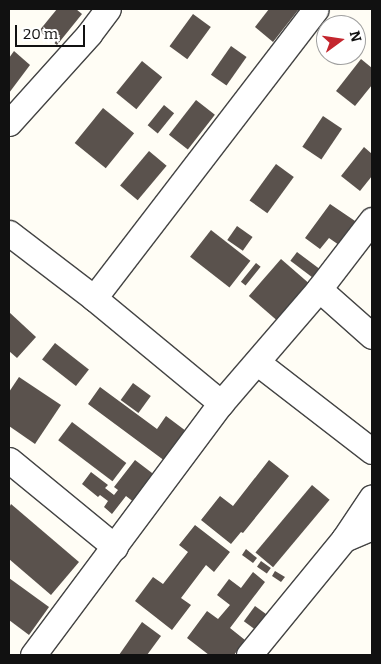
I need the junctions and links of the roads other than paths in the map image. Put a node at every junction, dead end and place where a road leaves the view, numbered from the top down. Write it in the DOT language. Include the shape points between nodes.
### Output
graph roads {
  1 [pos="108,9"];
  2 [pos="316,9"];
  3 [pos="9,122"];
  4 [pos="372,220"];
  5 [pos="9,233"];
  6 [pos="319,289"];
  7 [pos="94,298"];
  8 [pos="372,336"];
  9 [pos="258,363"];
  10 [pos="221,403"];
  11 [pos="372,451"];
  12 [pos="9,460"];
  13 [pos="372,497"];
  14 [pos="372,527"];
  15 [pos="344,539"];
  16 [pos="114,547"];
  17 [pos="33,655"];
  18 [pos="249,655"];
  1 -- 3 [label="street" via="90,34"];
  2 -- 7 [label="street"];
  4 -- 6 [label="street"];
  5 -- 7 [label="street"];
  6 -- 8 [label="street"];
  6 -- 9 [label="street"];
  7 -- 10 [label="street"];
  9 -- 10 [label="street"];
  9 -- 11 [label="street"];
  10 -- 16 [label="street"];
  12 -- 16 [label="street"];
  13 -- 15 [label="street"];
  14 -- 15 [label="street"];
  15 -- 18 [label="street"];
  16 -- 17 [label="street"];
}
